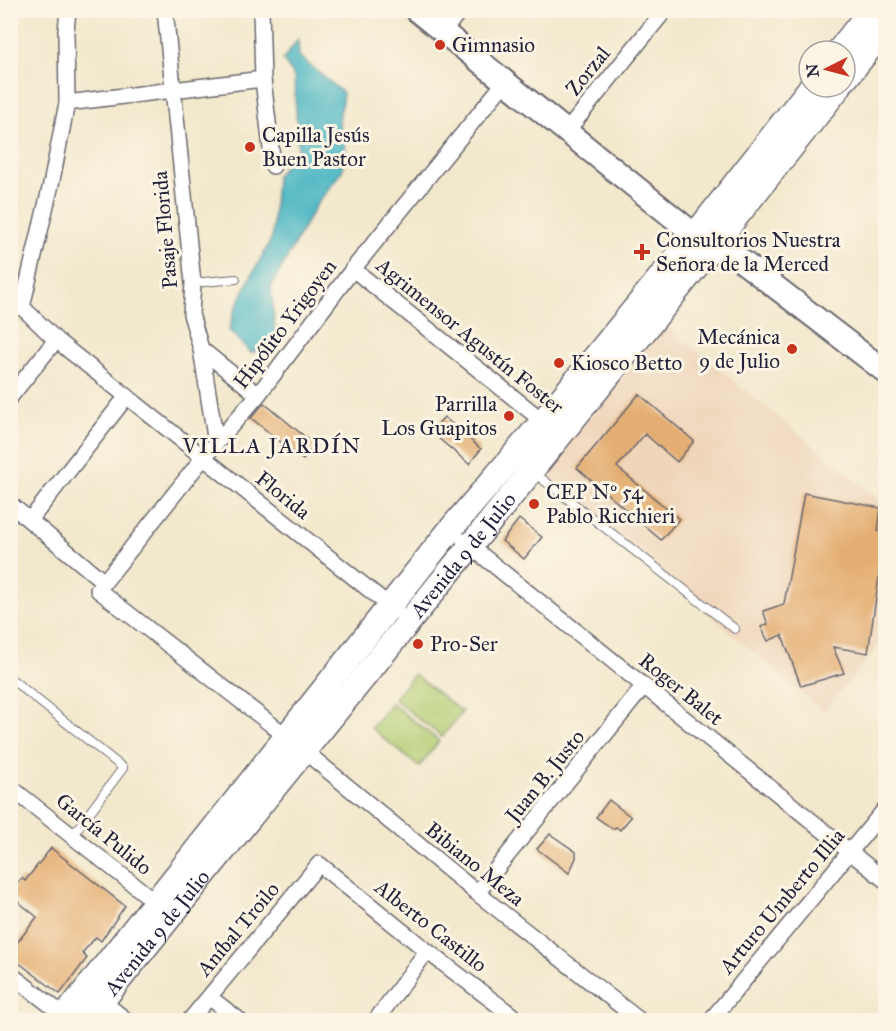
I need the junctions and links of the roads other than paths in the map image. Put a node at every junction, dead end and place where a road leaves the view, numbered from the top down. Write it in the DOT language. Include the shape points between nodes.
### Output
graph roads {
  1 [pos="69,10"];
  2 [pos="165,10"];
  3 [pos="261,10"];
  4 [pos="416,10"];
  5 [pos="460,10"];
  6 [pos="665,10"];
  7 [pos="870,21"];
  8 [pos="443,32"];
  9 [pos="852,39"];
  10 [pos="857,52"];
  11 [pos="263,79"];
  12 [pos="505,82"];
  13 [pos="172,90"];
  14 [pos="803,99"];
  15 [pos="828,99"];
  16 [pos="67,103"];
  17 [pos="567,131"];
  18 [pos="273,166"];
  19 [pos="706,238"];
  20 [pos="353,269"];
  21 [pos="236,279"];
  22 [pos="194,283"];
  23 [pos="56,340"];
  24 [pos="201,350"];
  25 [pos="885,372"];
  26 [pos="258,395"];
  27 [pos="127,396"];
  28 [pos="10,397"];
  29 [pos="552,428"];
  30 [pos="216,443"];
  31 [pos="203,458"];
  32 [pos="532,471"];
  33 [pos="10,504"];
  34 [pos="30,520"];
  35 [pos="450,530"];
  36 [pos="472,546"];
  37 [pos="101,586"];
  38 [pos="389,606"];
  39 [pos="410,622"];
  40 [pos="735,629"];
  41 [pos="10,678"];
  42 [pos="644,686"];
  43 [pos="294,744"];
  44 [pos="10,787"];
  45 [pos="885,808"];
  46 [pos="72,836"];
  47 [pos="850,853"];
  48 [pos="319,864"];
  49 [pos="885,881"];
  50 [pos="477,893"];
  51 [pos="163,908"];
  52 [pos="427,951"];
  53 [pos="10,974"];
  54 [pos="95,995"];
  55 [pos="209,997"];
  56 [pos="71,1019"];
  57 [pos="126,1020"];
  58 [pos="190,1020"];
  59 [pos="239,1020"];
  60 [pos="376,1020"];
  61 [pos="518,1020"];
  62 [pos="639,1020"];
  63 [pos="711,1020"];
  1 -- 16 [label="street"];
  2 -- 13 [label="street, Pasaje Florida"];
  3 -- 11 [label="street"];
  4 -- 8 [label="street"];
  5 -- 8 [label="street"];
  6 -- 17 [label="street, Zorzal"];
  7 -- 9 [label="main road"];
  7 -- 10 [label="main road"];
  8 -- 12 [label="street"];
  11 -- 13 [label="street"];
  11 -- 18 [label="street"];
  12 -- 17 [label="street"];
  12 -- 20 [label="street, Hipólito Yrigoyen"];
  13 -- 16 [label="street"];
  13 -- 22 [label="street, Pasaje Florida"];
  14 -- 19 [label="main road, Avenida 9 de Julio"];
  15 -- 19 [label="main road, Avenida 9 de Julio"];
  16 -- 23 [label="street, Florida" via="22,307"];
  17 -- 19 [label="street"];
  19 -- 25 [label="street"];
  19 -- 29 [label="main road, Avenida 9 de Julio"];
  20 -- 26 [label="street, Hipólito Yrigoyen"];
  20 -- 29 [label="street, Agrimensor Agustín Foster"];
  21 -- 22 [label="lane"];
  22 -- 24 [label="street, Pasaje Florida" via="191,314"];
  23 -- 27 [label="street, Florida"];
  23 -- 28 [label="street"];
  24 -- 26 [label="street"];
  24 -- 30 [label="street, Pasaje Florida"];
  26 -- 30 [label="street, Hipólito Yrigoyen"];
  27 -- 31 [label="street, Florida"];
  27 -- 34 [label="street"];
  29 -- 32 [label="main road, Avenida 9 de Julio"];
  29 -- 35 [label="main road, Avenida 9 de Julio"];
  30 -- 31 [label="street, Hipólito Yrigoyen"];
  31 -- 37 [label="street, Hipólito Yrigoyen"];
  31 -- 38 [label="street, Florida"];
  32 -- 36 [label="main road, Avenida 9 de Julio"];
  32 -- 40 [label="lane"];
  33 -- 34 [label="street, Bibiano Meza"];
  34 -- 37 [label="street, Bibiano Meza"];
  35 -- 36 [label="street, Roger Balet"];
  35 -- 38 [label="main road, Avenida 9 de Julio"];
  36 -- 39 [label="main road, Avenida 9 de Julio"];
  36 -- 42 [label="street, Roger Balet"];
  37 -- 43 [label="street, Bibiano Meza"];
  38 -- 39 [label="street, Florida"];
  38 -- 43 [label="main road, Avenida 9 de Julio"];
  39 -- 43 [label="main road, Avenida 9 de Julio"];
  41 -- 46 [label="lane" via="123,768"];
  42 -- 47 [label="street, Roger Balet"];
  42 -- 50 [label="street, Juan B. Justo"];
  43 -- 50 [label="street, Bibiano Meza"];
  43 -- 51 [label="main road, Avenida 9 de Julio"];
  44 -- 46 [label="street, García Pulido"];
  45 -- 47 [label="street, Arturo Umberto Illia"];
  46 -- 51 [label="street, García Pulido"];
  47 -- 49 [label="street, Roger Balet"];
  47 -- 63 [label="street, Arturo Umberto Illia"];
  48 -- 52 [label="street, Alberto Castillo"];
  48 -- 55 [label="street, Aníbal Troilo"];
  50 -- 62 [label="street, Bibiano Meza"];
  51 -- 54 [label="main road, Avenida 9 de Julio"];
  52 -- 60 [label="street"];
  52 -- 61 [label="street, Alberto Castillo"];
  53 -- 56 [label="street"];
  54 -- 56 [label="main road, Avenida 9 de Julio"];
  54 -- 57 [label="street"];
  55 -- 58 [label="street, Aníbal Troilo"];
  55 -- 59 [label="street"];
}
